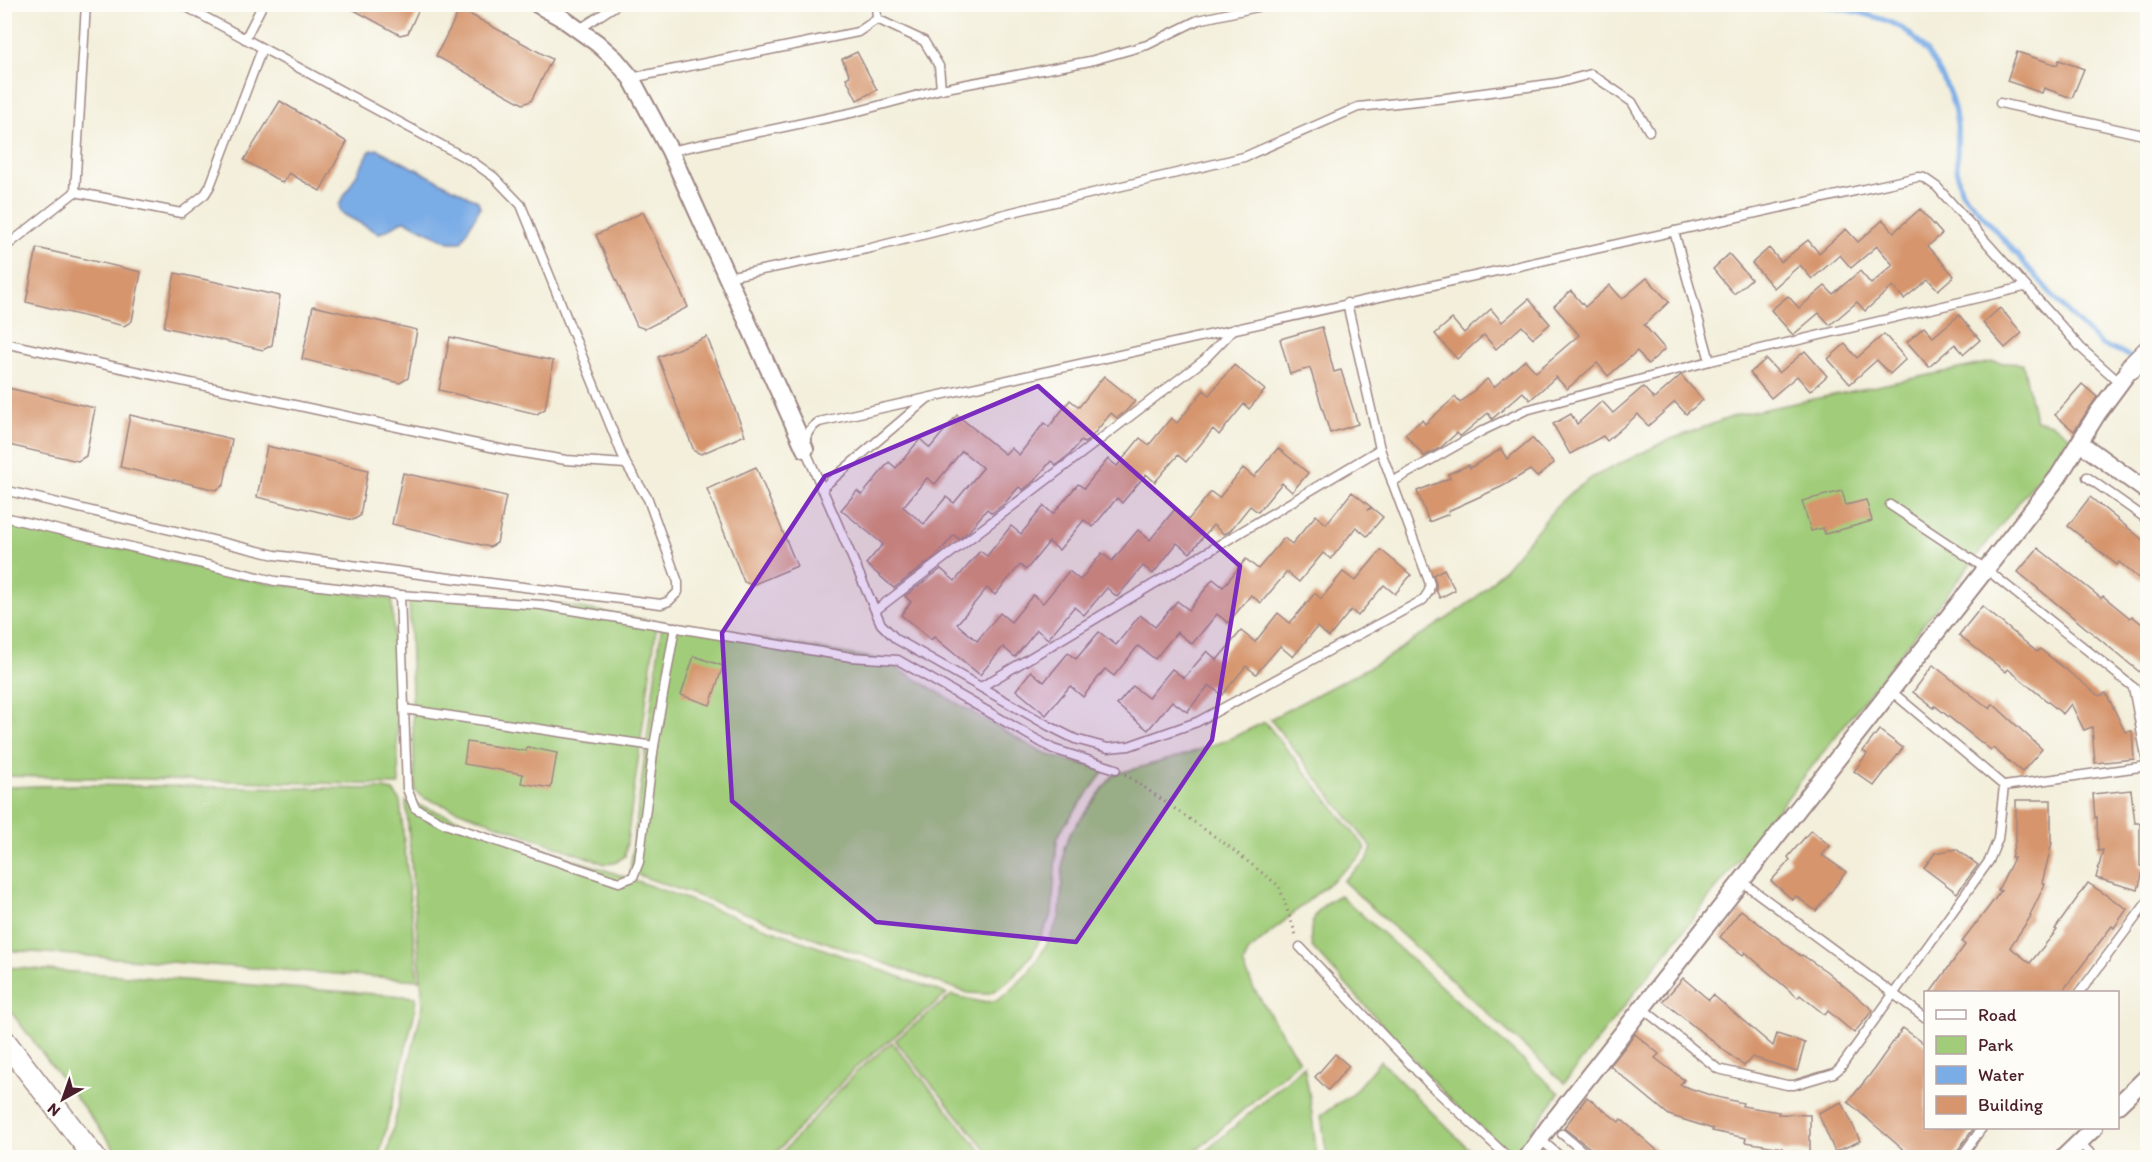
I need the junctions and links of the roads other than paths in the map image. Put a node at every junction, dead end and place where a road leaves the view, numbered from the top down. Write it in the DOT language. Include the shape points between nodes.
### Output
graph roads {
  1 [pos="86,4"];
  2 [pos="181,4"];
  3 [pos="263,4"];
  4 [pos="537,4"];
  5 [pos="618,4"];
  6 [pos="876,4"];
  7 [pos="1271,4"];
  8 [pos="607,8"];
  9 [pos="877,19"];
  10 [pos="578,30"];
  11 [pos="245,39"];
  12 [pos="262,49"];
  13 [pos="631,78"];
  14 [pos="941,89"];
  15 [pos="2000,103"];
  16 [pos="1649,131"];
  17 [pos="2148,136"];
  18 [pos="670,151"];
  19 [pos="75,192"];
  20 [pos="1674,231"];
  21 [pos="4,248"];
  22 [pos="727,277"];
  23 [pos="2024,287"];
  24 [pos="1347,303"];
  25 [pos="1234,329"];
  26 [pos="4,344"];
  27 [pos="2148,351"];
  28 [pos="1710,361"];
  29 [pos="2125,375"];
  30 [pos="929,397"];
  31 [pos="2080,443"];
  32 [pos="805,449"];
  33 [pos="1380,450"];
  34 [pos="626,464"];
  35 [pos="2087,477"];
  36 [pos="1392,482"];
  37 [pos="821,489"];
  38 [pos="4,490"];
  39 [pos="2148,492"];
  40 [pos="1890,505"];
  41 [pos="4,517"];
  42 [pos="2148,520"];
  43 [pos="1986,569"];
  44 [pos="400,596"];
  45 [pos="876,610"];
  46 [pos="675,627"];
  47 [pos="981,687"];
  48 [pos="2133,687"];
  49 [pos="1891,692"];
  50 [pos="2148,699"];
  51 [pos="404,709"];
  52 [pos="2145,740"];
  53 [pos="654,746"];
  54 [pos="2147,766"];
  55 [pos="1116,769"];
  56 [pos="2004,786"];
  57 [pos="1741,881"];
  58 [pos="2148,901"];
  59 [pos="1300,946"];
  60 [pos="2081,991"];
  61 [pos="1894,995"];
  62 [pos="1642,1008"];
  63 [pos="1924,1017"];
  64 [pos="4,1040"];
  65 [pos="2148,1076"];
  66 [pos="2119,1104"];
  67 [pos="1981,1129"];
  68 [pos="2093,1129"];
  69 [pos="1562,1134"];
  70 [pos="1540,1139"];
  71 [pos="2079,1142"];
  72 [pos="95,1158"];
  73 [pos="1509,1158"];
  74 [pos="1527,1158"];
  75 [pos="1562,1158"];
  76 [pos="1591,1158"];
  77 [pos="1960,1158"];
  78 [pos="2063,1158"];
  79 [pos="2095,1158"];
  1 -- 19 [label="lane"];
  2 -- 11 [label="lane"];
  3 -- 11 [label="lane"];
  4 -- 10 [label="street"];
  5 -- 8 [label="lane"];
  6 -- 9 [label="lane"];
  7 -- 14 [label="lane" via="1198,20 1147,45 1090,61"];
  8 -- 10 [label="lane"];
  9 -- 13 [label="lane" via="858,32"];
  9 -- 14 [label="lane" via="924,41 939,66"];
  10 -- 13 [label="street" via="615,58"];
  11 -- 12 [label="lane"];
  12 -- 19 [label="lane" via="210,186 181,213"];
  12 -- 34 [label="lane" via="464,156 507,189 521,206"];
  13 -- 18 [label="street"];
  14 -- 18 [label="lane" via="855,112"];
  15 -- 17 [label="lane"];
  16 -- 22 [label="lane" via="1632,102 1591,74 1557,83 1358,107 1244,157 871,248"];
  18 -- 22 [label="street"];
  19 -- 21 [label="lane"];
  20 -- 23 [label="lane" via="1924,178 1945,195"];
  20 -- 24 [label="lane"];
  20 -- 28 [label="lane"];
  22 -- 32 [label="street"];
  23 -- 28 [label="lane"];
  23 -- 29 [label="lane" via="2090,358"];
  24 -- 25 [label="lane"];
  24 -- 33 [label="lane"];
  25 -- 30 [label="lane"];
  25 -- 45 [label="lane" via="1204,360"];
  26 -- 34 [label="lane" via="505,450"];
  27 -- 29 [label="street"];
  28 -- 36 [label="lane" via="1526,410"];
  29 -- 31 [label="street"];
  30 -- 32 [label="lane" via="819,422 807,433"];
  30 -- 37 [label="lane"];
  31 -- 39 [label="street"];
  31 -- 43 [label="street"];
  32 -- 37 [label="lane"];
  33 -- 36 [label="lane"];
  33 -- 47 [label="lane"];
  34 -- 38 [label="lane" via="648,499 678,582 678,592 661,604 275,555"];
  35 -- 42 [label="lane"];
  36 -- 47 [label="lane" via="1430,584 1423,600 1221,711 1129,746 1108,748 1075,739"];
  37 -- 45 [label="lane"];
  40 -- 43 [label="lane"];
  41 -- 44 [label="lane" via="275,581"];
  43 -- 48 [label="lane"];
  43 -- 49 [label="street"];
  44 -- 46 [label="lane" via="541,605"];
  44 -- 51 [label="lane"];
  45 -- 47 [label="lane" via="881,624 896,639"];
  46 -- 53 [label="lane"];
  46 -- 55 [label="lane" via="851,657 898,660 1053,749"];
  48 -- 50 [label="lane"];
  48 -- 52 [label="lane"];
  49 -- 56 [label="lane"];
  49 -- 57 [label="street"];
  51 -- 53 [label="lane"];
  51 -- 53 [label="lane" via="407,789 415,808 445,824 619,882 633,877 639,862"];
  52 -- 54 [label="lane"];
  54 -- 56 [label="lane"];
  56 -- 61 [label="lane" via="1998,839 1989,861"];
  57 -- 61 [label="lane"];
  57 -- 62 [label="street"];
  58 -- 60 [label="lane"];
  59 -- 73 [label="lane" via="1428,1083"];
  61 -- 62 [label="lane" via="1840,1068 1794,1085 1718,1069"];
  61 -- 63 [label="lane"];
  62 -- 70 [label="street"];
  64 -- 72 [label="street"];
  65 -- 66 [label="street"];
  67 -- 77 [label="lane"];
  68 -- 71 [label="street"];
  69 -- 76 [label="lane"];
  70 -- 74 [label="street"];
  70 -- 75 [label="lane"];
  71 -- 78 [label="street"];
  71 -- 79 [label="lane"];
}
